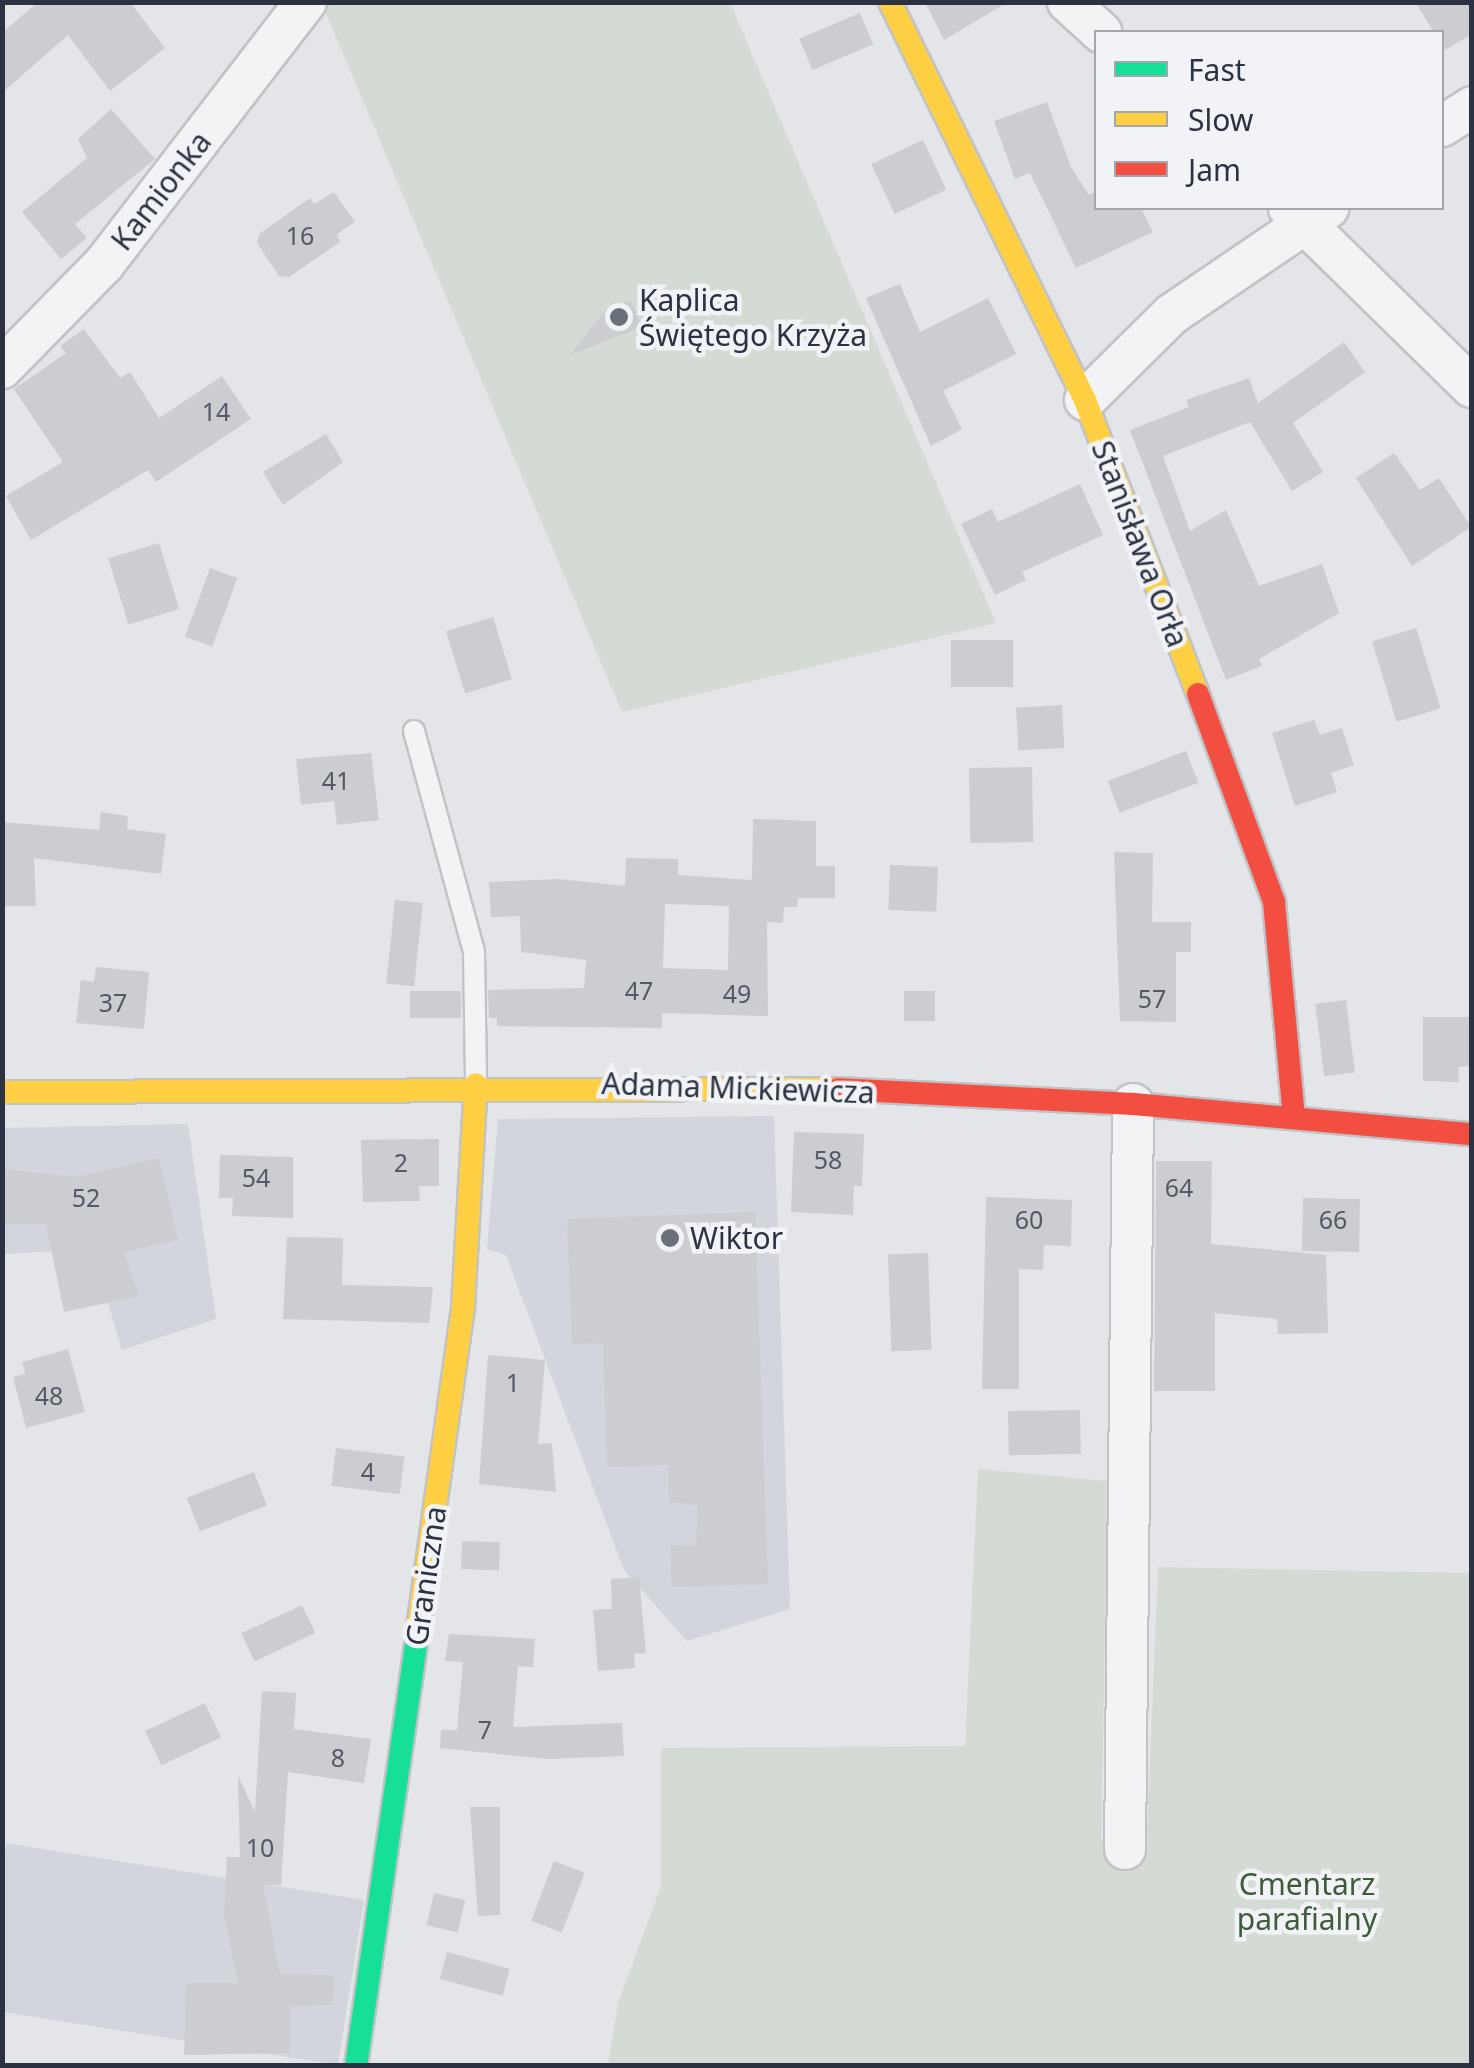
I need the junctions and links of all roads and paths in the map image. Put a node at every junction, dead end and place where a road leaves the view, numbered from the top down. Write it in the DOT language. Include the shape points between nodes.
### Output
graph roads {
  1 [pos="306,2"];
  2 [pos="890,2"];
  3 [pos="1068,2"];
  4 [pos="1099,30"];
  5 [pos="1472,106"];
  6 [pos="1444,125"];
  7 [pos="1307,213"];
  8 [pos="2,368"];
  9 [pos="1472,387"];
  10 [pos="1084,400"];
  11 [pos="414,732"];
  12 [pos="476,1084"];
  13 [pos="2,1092"];
  14 [pos="1133,1104"];
  15 [pos="1294,1116"];
  16 [pos="1472,1134"];
  17 [pos="1126,1849"];
  18 [pos="356,2066"];
  1 -- 8 [label="street, Kamionka" via="104,264"];
  2 -- 10 [label="street, Stanisława Orła"];
  3 -- 4 [label="street"];
  5 -- 6 [label="street"];
  7 -- 9 [label="street"];
  7 -- 10 [label="street" via="1172,314"];
  10 -- 15 [label="street, Stanisława Orła" via="1274,902"];
  11 -- 12 [label="lane" via="474,952"];
  12 -- 13 [label="street, Adama Mickiewicza"];
  12 -- 14 [label="street, Adama Mickiewicza" via="781,1086"];
  12 -- 18 [label="street, Graniczna" via="463,1307"];
  14 -- 15 [label="street, Adama Mickiewicza"];
  14 -- 17 [label="street"];
  15 -- 16 [label="street, Adama Mickiewicza"];
}
